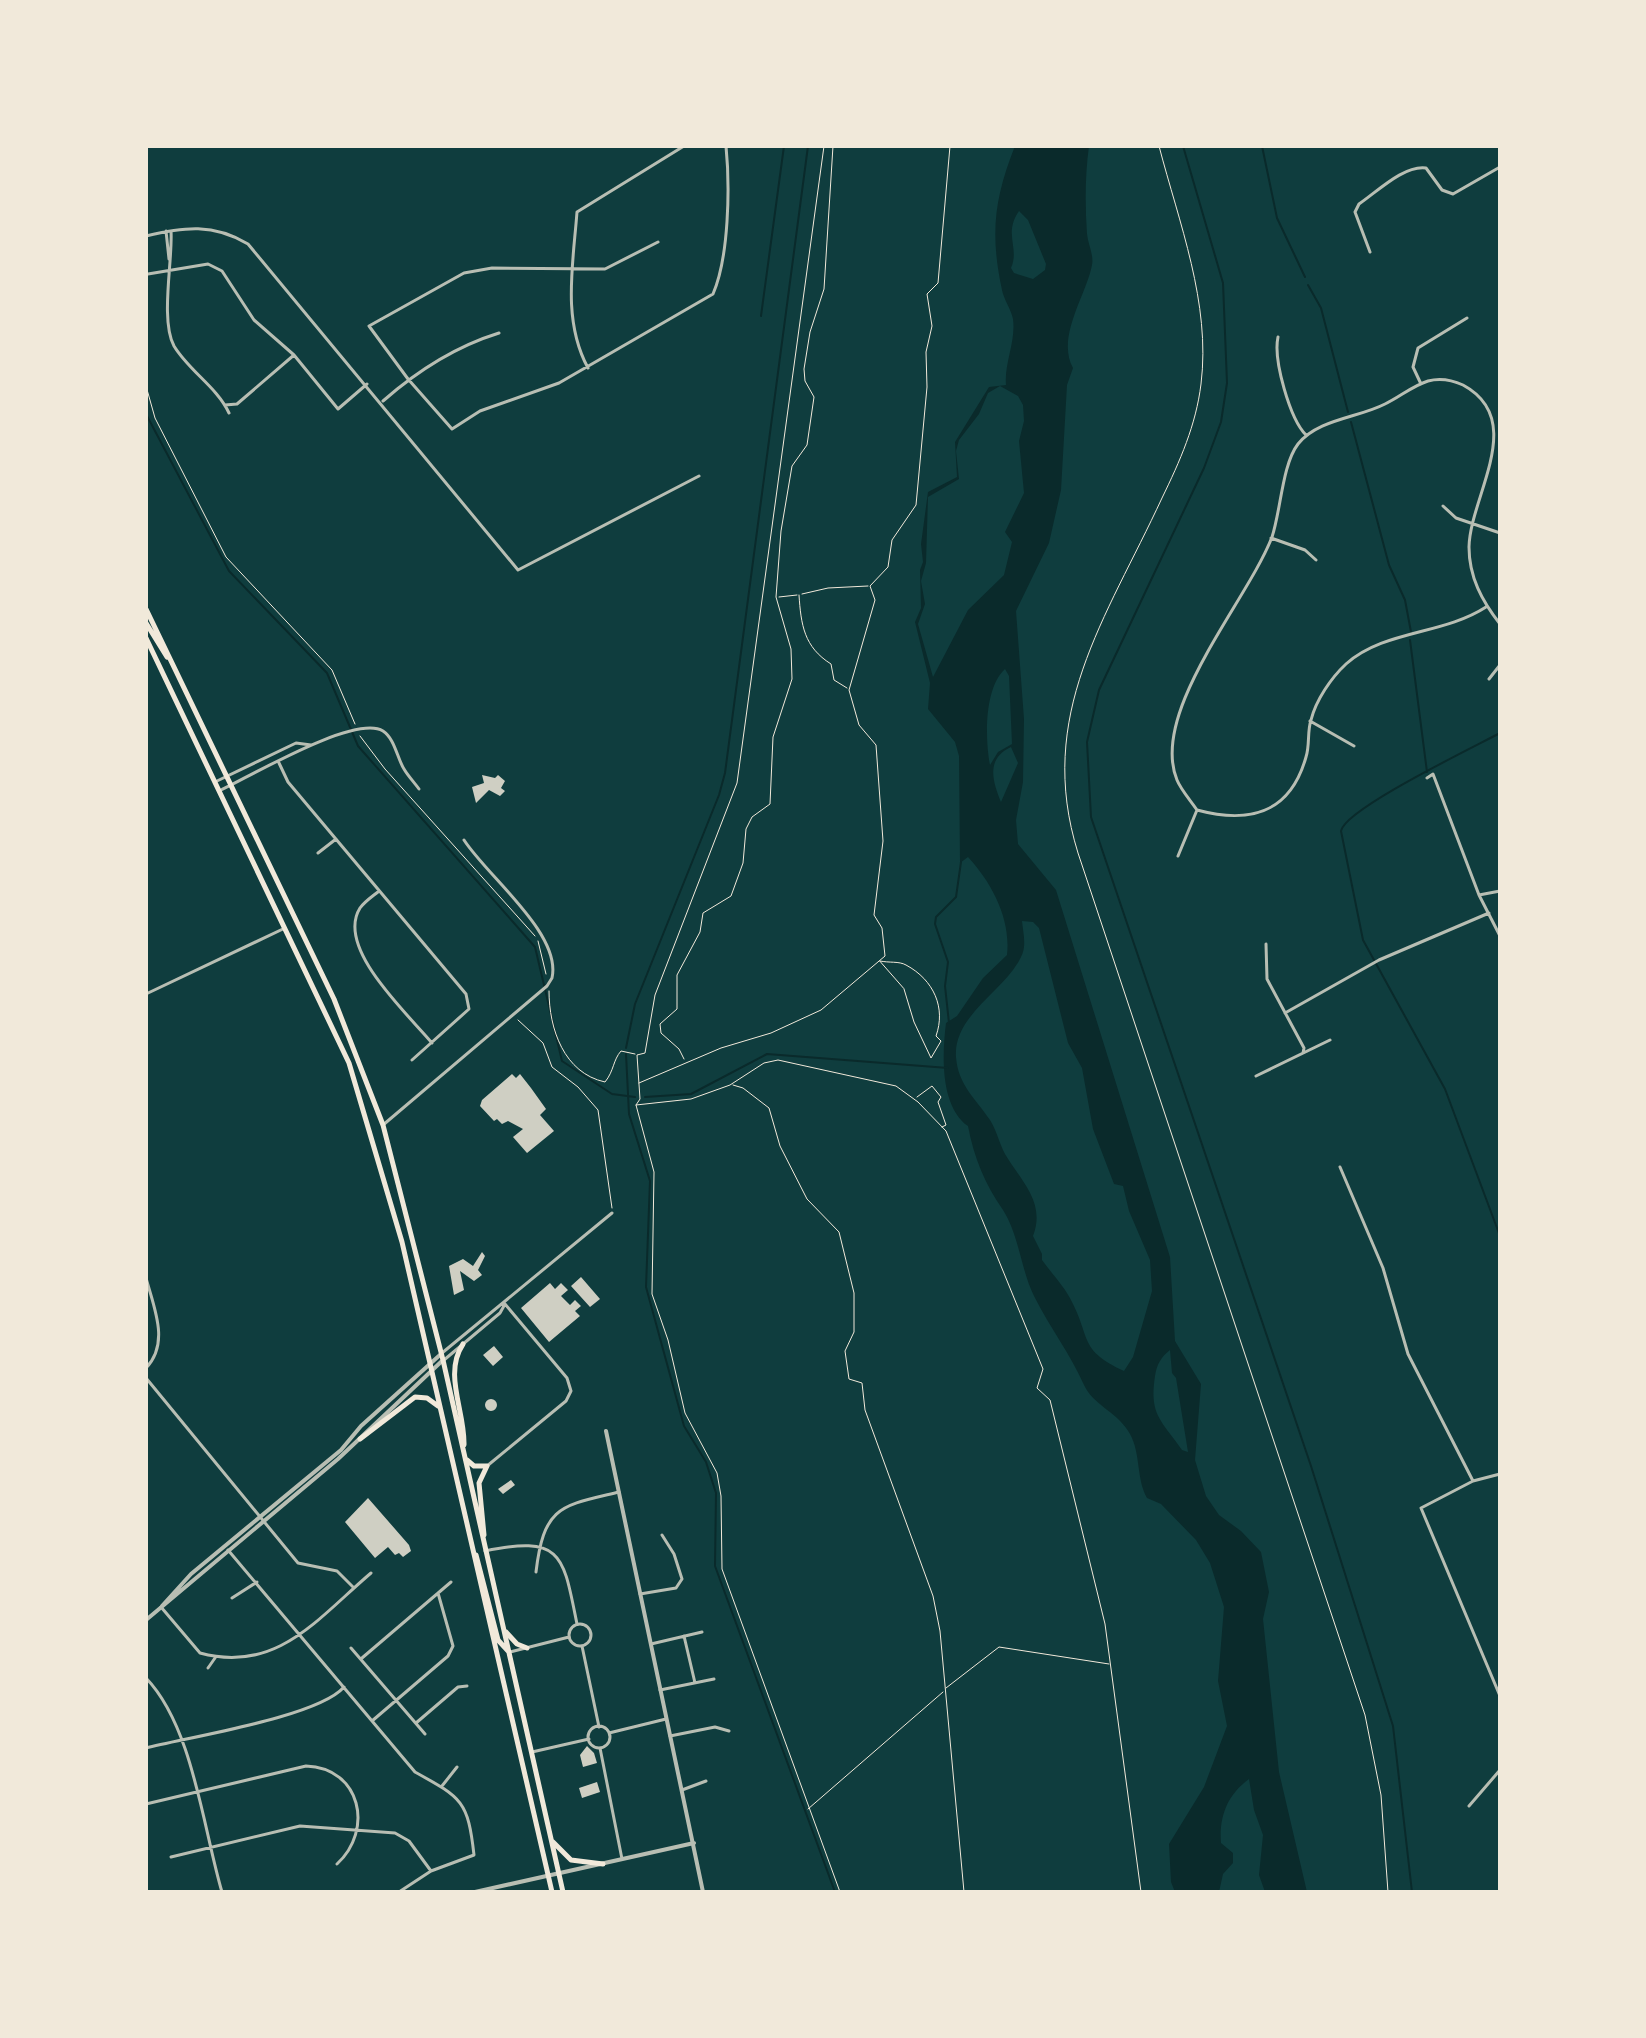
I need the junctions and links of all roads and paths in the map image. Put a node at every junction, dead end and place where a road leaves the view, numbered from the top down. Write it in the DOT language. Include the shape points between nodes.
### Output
graph roads {
  1 [pos="684,146"];
  2 [pos="726,146"];
  3 [pos="824,146"];
  4 [pos="833,146"];
  5 [pos="950,146"];
  6 [pos="1159,146"];
  7 [pos="1500,167"];
  8 [pos="168,231"];
  9 [pos="146,236"];
  10 [pos="658,242"];
  11 [pos="1370,252"];
  12 [pos="573,267"];
  13 [pos="167,270"];
  14 [pos="148,274"];
  15 [pos="1467,318"];
  16 [pos="499,333"];
  17 [pos="1278,337"];
  18 [pos="294,355"];
  19 [pos="588,368"];
  20 [pos="408,379"];
  21 [pos="367,384"];
  22 [pos="1421,384"];
  23 [pos="146,386"];
  24 [pos="382,402"];
  25 [pos="225,405"];
  26 [pos="229,413"];
  27 [pos="1306,435"];
  28 [pos="699,476"];
  29 [pos="1443,506"];
  30 [pos="1472,525"];
  31 [pos="1500,533"];
  32 [pos="1271,538"];
  33 [pos="1316,560"];
  34 [pos="870,586"];
  35 [pos="799,595"];
  36 [pos="776,597"];
  37 [pos="1487,606"];
  38 [pos="146,609"];
  39 [pos="146,623"];
  40 [pos="1500,624"];
  41 [pos="146,638"];
  42 [pos="171,661"];
  43 [pos="1500,665"];
  44 [pos="1489,679"];
  45 [pos="849,690"];
  46 [pos="1310,721"];
  47 [pos="311,745"];
  48 [pos="1354,746"];
  49 [pos="279,763"];
  50 [pos="227,776"];
  51 [pos="1427,778"];
  52 [pos="217,781"];
  53 [pos="231,786"];
  54 [pos="419,789"];
  55 [pos="221,790"];
  56 [pos="1197,810"];
  57 [pos="336,839"];
  58 [pos="464,840"];
  59 [pos="318,853"];
  60 [pos="1178,856"];
  61 [pos="379,891"];
  62 [pos="1500,891"];
  63 [pos="1479,895"];
  64 [pos="1489,913"];
  65 [pos="285,928"];
  66 [pos="1500,936"];
  67 [pos="1266,944"];
  68 [pos="880,961"];
  69 [pos="548,985"];
  70 [pos="146,994"];
  71 [pos="1285,1013"];
  72 [pos="512,1016"];
  73 [pos="1330,1040"];
  74 [pos="433,1044"];
  75 [pos="1303,1053"];
  76 [pos="637,1055"];
  77 [pos="412,1060"];
  78 [pos="684,1062"];
  79 [pos="1256,1076"];
  80 [pos="639,1083"];
  81 [pos="730,1085"];
  82 [pos="915,1099"];
  83 [pos="636,1105"];
  84 [pos="383,1125"];
  85 [pos="942,1127"];
  86 [pos="1340,1167"];
  87 [pos="612,1213"];
  88 [pos="146,1278"];
  89 [pos="505,1304"];
  90 [pos="463,1344"];
  91 [pos="442,1357"];
  92 [pos="146,1368"];
  93 [pos="429,1368"];
  94 [pos="146,1378"];
  95 [pos="438,1406"];
  96 [pos="606,1431"];
  97 [pos="360,1439"];
  98 [pos="464,1455"];
  99 [pos="487,1466"];
  100 [pos="1500,1474"];
  101 [pos="1473,1481"];
  102 [pos="619,1492"];
  103 [pos="262,1520"];
  104 [pos="662,1535"];
  105 [pos="541,1546"];
  106 [pos="472,1548"];
  107 [pos="485,1548"];
  108 [pos="227,1549"];
  109 [pos="536,1572"];
  110 [pos="371,1573"];
  111 [pos="257,1582"];
  112 [pos="451,1582"];
  113 [pos="354,1588"];
  114 [pos="438,1593"];
  115 [pos="640,1594"];
  116 [pos="232,1598"];
  117 [pos="161,1607"];
  118 [pos="146,1620"];
  119 [pos="577,1624"];
  120 [pos="503,1628"];
  121 [pos="702,1632"];
  122 [pos="300,1635"];
  123 [pos="684,1636"];
  124 [pos="569,1637"];
  125 [pos="650,1644"];
  126 [pos="582,1646"];
  127 [pos="351,1648"];
  128 [pos="527,1648"];
  129 [pos="509,1652"];
  130 [pos="215,1657"];
  131 [pos="362,1658"];
  132 [pos="1111,1664"];
  133 [pos="208,1668"];
  134 [pos="146,1678"];
  135 [pos="714,1679"];
  136 [pos="695,1683"];
  137 [pos="467,1686"];
  138 [pos="344,1687"];
  139 [pos="660,1690"];
  140 [pos="945,1690"];
  141 [pos="1500,1696"];
  142 [pos="396,1701"];
  143 [pos="666,1719"];
  144 [pos="372,1721"];
  145 [pos="416,1723"];
  146 [pos="599,1727"];
  147 [pos="729,1731"];
  148 [pos="609,1733"];
  149 [pos="425,1734"];
  150 [pos="670,1736"];
  151 [pos="182,1739"];
  152 [pos="589,1739"];
  153 [pos="146,1748"];
  154 [pos="600,1748"];
  155 [pos="532,1752"];
  156 [pos="457,1767"];
  157 [pos="1500,1770"];
  158 [pos="706,1781"];
  159 [pos="441,1786"];
  160 [pos="682,1790"];
  161 [pos="197,1791"];
  162 [pos="146,1804"];
  163 [pos="1469,1806"];
  164 [pos="809,1808"];
  165 [pos="358,1829"];
  166 [pos="550,1838"];
  167 [pos="694,1843"];
  168 [pos="208,1847"];
  169 [pos="171,1857"];
  170 [pos="622,1859"];
  171 [pos="337,1864"];
  172 [pos="603,1864"];
  173 [pos="431,1871"];
  174 [pos="559,1874"];
  175 [pos="549,1876"];
  176 [pos="222,1892"];
  177 [pos="399,1892"];
  178 [pos="475,1892"];
  179 [pos="552,1892"];
  180 [pos="563,1892"];
  181 [pos="703,1892"];
  182 [pos="840,1892"];
  183 [pos="964,1892"];
  184 [pos="1141,1892"];
  185 [pos="1388,1892"];
  1 -- 12 [label="street" via="577,212"];
  2 -- 19 [label="street" via="721,269 713,294"];
  3 -- 76 [label="path" via="737,783 655,995 645,1053"];
  4 -- 36 [label="path" via="826,278 804,369 814,397 807,445 794,461 787,490"];
  5 -- 34 [label="path" via="938,283 927,294 932,326 916,505 892,540 888,567"];
  6 -- 185 [label="path" via="1200,309 1201,385 1180,460 1073,691 1062,759 1065,803 1365,1715 1381,1795"];
  7 -- 11 [label="street" via="1453,194 1442,190 1426,168 1407,171 1355,212"];
  8 -- 9 [label="street"];
  8 -- 13 [label="street"];
  8 -- 21 [label="street" via="217,229 248,244"];
  10 -- 12 [label="street" via="605,269"];
  12 -- 19 [label="street" via="571,324 574,343"];
  12 -- 20 [label="street" via="464,273 369,326"];
  13 -- 14 [label="street"];
  13 -- 18 [label="street" via="208,264 222,271 254,320"];
  13 -- 25 [label="street" via="173,344"];
  15 -- 22 [label="street" via="1418,348 1413,367"];
  16 -- 20 [label="street"];
  17 -- 27 [label="street" via="1292,413"];
  18 -- 21 [label="street" via="338,409"];
  18 -- 25 [label="street" via="237,404"];
  19 -- 20 [label="street" via="480,411 452,429"];
  20 -- 24 [label="street"];
  21 -- 24 [label="street"];
  22 -- 27 [label="street"];
  22 -- 30 [label="street" via="1446,380 1464,386 1479,398 1491,419 1494,450"];
  23 -- 69 [label="path" via="155,418 226,557 332,670 364,744 529,928 538,940"];
  24 -- 28 [label="street" via="518,570"];
  25 -- 26 [label="street"];
  27 -- 32 [label="street" via="1291,456"];
  29 -- 30 [label="street"];
  30 -- 31 [label="street"];
  30 -- 37 [label="street" via="1470,565"];
  32 -- 33 [label="street" via="1305,550"];
  32 -- 56 [label="street" via="1210,645 1186,695 1175,734 1177,780"];
  34 -- 35 [label="path"];
  34 -- 45 [label="path" via="875,600"];
  35 -- 36 [label="path"];
  35 -- 45 [label="path" via="802,632 818,656 831,664 834,680"];
  36 -- 78 [label="path" via="791,649 792,679 773,737 772,798 746,829 743,863 731,896 703,913 700,932 677,975 677,1009 660,1024"];
  37 -- 40 [label="street"];
  37 -- 46 [label="street" via="1452,625 1366,650 1330,683"];
  38 -- 42 [label="main road"];
  39 -- 42 [label="main road"];
  41 -- 52 [label="main road"];
  42 -- 50 [label="main road"];
  43 -- 44 [label="street"];
  45 -- 68 [label="path" via="859,725 876,745 883,841 874,915 886,946"];
  46 -- 48 [label="street"];
  46 -- 56 [label="street" via="1307,754 1287,794 1242,818"];
  47 -- 49 [label="street"];
  47 -- 50 [label="street" via="296,743"];
  47 -- 54 [label="street" via="372,727 389,737"];
  49 -- 53 [label="street"];
  49 -- 57 [label="street" via="288,782"];
  50 -- 52 [label="street"];
  50 -- 53 [label="main road"];
  51 -- 63 [label="street" via="1433,774"];
  52 -- 55 [label="main road"];
  53 -- 55 [label="street"];
  53 -- 84 [label="main road" via="334,999"];
  55 -- 65 [label="main road"];
  56 -- 60 [label="street"];
  57 -- 59 [label="street"];
  57 -- 61 [label="street"];
  58 -- 69 [label="street" via="544,939 553,972"];
  61 -- 74 [label="street" via="361,907 355,938 363,960"];
  61 -- 74 [label="street" via="466,994 469,1009"];
  62 -- 63 [label="street"];
  63 -- 64 [label="street"];
  64 -- 66 [label="street"];
  64 -- 71 [label="street" via="1379,960"];
  65 -- 70 [label="street"];
  65 -- 93 [label="main road" via="349,1063 402,1242"];
  67 -- 71 [label="street" via="1267,979"];
  68 -- 68 [label="path" via="904,989 931,1058 941,1041 936,1036 943,1019 938,997 906,964"];
  68 -- 78 [label="path" via="821,1010"];
  69 -- 72 [label="street"];
  69 -- 76 [label="path" via="567,1060 605,1082 621,1051"];
  71 -- 75 [label="street"];
  72 -- 84 [label="street"];
  72 -- 87 [label="path" via="543,1043 552,1067 598,1110"];
  73 -- 75 [label="street"];
  74 -- 77 [label="street"];
  75 -- 79 [label="street"];
  76 -- 80 [label="path"];
  78 -- 80 [label="path"];
  80 -- 83 [label="path"];
  81 -- 82 [label="path" via="778,1060 884,1081"];
  81 -- 83 [label="path" via="677,1103"];
  81 -- 140 [label="path" via="743,1088 769,1108 780,1146 807,1199 839,1232 854,1293 854,1332 845,1351 849,1379 862,1383 865,1410 933,1596"];
  82 -- 85 [label="path"];
  82 -- 85 [label="path" via="932,1086 941,1097 946,1125"];
  83 -- 164 [label="path" via="654,1172 652,1294 685,1413 717,1473 722,1569"];
  84 -- 91 [label="main road"];
  85 -- 132 [label="path" via="1043,1369 1037,1388 1050,1400"];
  86 -- 101 [label="street" via="1383,1268 1408,1354"];
  87 -- 89 [label="street"];
  88 -- 92 [label="street" via="160,1330"];
  89 -- 90 [label="street"];
  89 -- 91 [label="street"];
  89 -- 99 [label="street" via="567,1378 571,1391 566,1401"];
  90 -- 91 [label="street"];
  90 -- 98 [label="main road" via="453,1368 465,1429"];
  91 -- 93 [label="street"];
  91 -- 98 [label="main road"];
  93 -- 95 [label="main road"];
  93 -- 97 [label="street"];
  93 -- 103 [label="street"];
  94 -- 103 [label="street"];
  95 -- 97 [label="main road" via="415,1397"];
  95 -- 106 [label="main road"];
  96 -- 102 [label="street"];
  97 -- 103 [label="street"];
  98 -- 99 [label="main road" via="474,1466"];
  98 -- 107 [label="main road"];
  99 -- 107 [label="main road" via="479,1483"];
  100 -- 101 [label="street"];
  101 -- 141 [label="street" via="1421,1508"];
  102 -- 105 [label="street" via="562,1506"];
  102 -- 115 [label="street"];
  103 -- 108 [label="street"];
  103 -- 113 [label="street" via="298,1563 337,1571"];
  104 -- 115 [label="street" via="682,1579 676,1588"];
  105 -- 107 [label="street"];
  105 -- 109 [label="street"];
  105 -- 119 [label="street" via="567,1570"];
  106 -- 129 [label="main road" via="498,1640"];
  106 -- 175 [label="main road"];
  107 -- 120 [label="main road"];
  108 -- 111 [label="street"];
  108 -- 117 [label="street"];
  110 -- 113 [label="street"];
  111 -- 116 [label="street"];
  111 -- 122 [label="street"];
  112 -- 114 [label="street"];
  113 -- 122 [label="street"];
  114 -- 131 [label="street"];
  114 -- 142 [label="street" via="453,1646"];
  115 -- 125 [label="street"];
  117 -- 118 [label="street"];
  117 -- 130 [label="street" via="200,1653"];
  119 -- 124 [label="street"];
  119 -- 126 [label="street" via="588,1627 590,1634"];
  120 -- 128 [label="main road"];
  120 -- 129 [label="main road"];
  121 -- 123 [label="street"];
  122 -- 130 [label="street" via="283,1647 241,1659"];
  122 -- 138 [label="street"];
  123 -- 125 [label="street"];
  123 -- 136 [label="street"];
  124 -- 126 [label="street"];
  124 -- 128 [label="street"];
  125 -- 139 [label="street"];
  126 -- 146 [label="street"];
  127 -- 131 [label="street"];
  128 -- 129 [label="street"];
  129 -- 155 [label="main road"];
  130 -- 133 [label="street"];
  131 -- 142 [label="street"];
  132 -- 140 [label="path" via="999,1647"];
  132 -- 184 [label="path"];
  134 -- 151 [label="street"];
  135 -- 136 [label="street"];
  136 -- 139 [label="street"];
  137 -- 145 [label="street" via="458,1687"];
  138 -- 144 [label="street"];
  138 -- 151 [label="street" via="336,1696 297,1712"];
  139 -- 143 [label="street"];
  140 -- 164 [label="path"];
  140 -- 183 [label="path"];
  142 -- 144 [label="street"];
  142 -- 145 [label="street"];
  143 -- 148 [label="street"];
  143 -- 150 [label="street"];
  144 -- 159 [label="street" via="415,1772"];
  145 -- 149 [label="street"];
  146 -- 148 [label="street"];
  146 -- 152 [label="street" via="591,1730"];
  147 -- 150 [label="street" via="715,1727"];
  148 -- 154 [label="street" via="609,1742"];
  150 -- 160 [label="street"];
  151 -- 153 [label="street"];
  151 -- 161 [label="street"];
  152 -- 154 [label="street"];
  152 -- 155 [label="street"];
  154 -- 170 [label="street"];
  155 -- 166 [label="main road"];
  156 -- 159 [label="street"];
  157 -- 163 [label="street"];
  158 -- 160 [label="street"];
  159 -- 173 [label="street" via="469,1815 474,1855"];
  160 -- 167 [label="street"];
  161 -- 162 [label="street"];
  161 -- 165 [label="street" via="306,1766 331,1768 349,1785"];
  161 -- 168 [label="street"];
  164 -- 182 [label="path"];
  165 -- 168 [label="street" via="300,1826"];
  165 -- 171 [label="street" via="353,1849"];
  165 -- 173 [label="street" via="395,1833 409,1841"];
  166 -- 172 [label="main road" via="571,1860"];
  166 -- 174 [label="main road"];
  167 -- 170 [label="street"];
  167 -- 181 [label="street"];
  168 -- 169 [label="street"];
  168 -- 176 [label="street"];
  170 -- 172 [label="street"];
  172 -- 174 [label="street"];
  173 -- 177 [label="street"];
  174 -- 175 [label="street"];
  174 -- 180 [label="main road"];
  175 -- 178 [label="street"];
  175 -- 179 [label="main road"];
}
